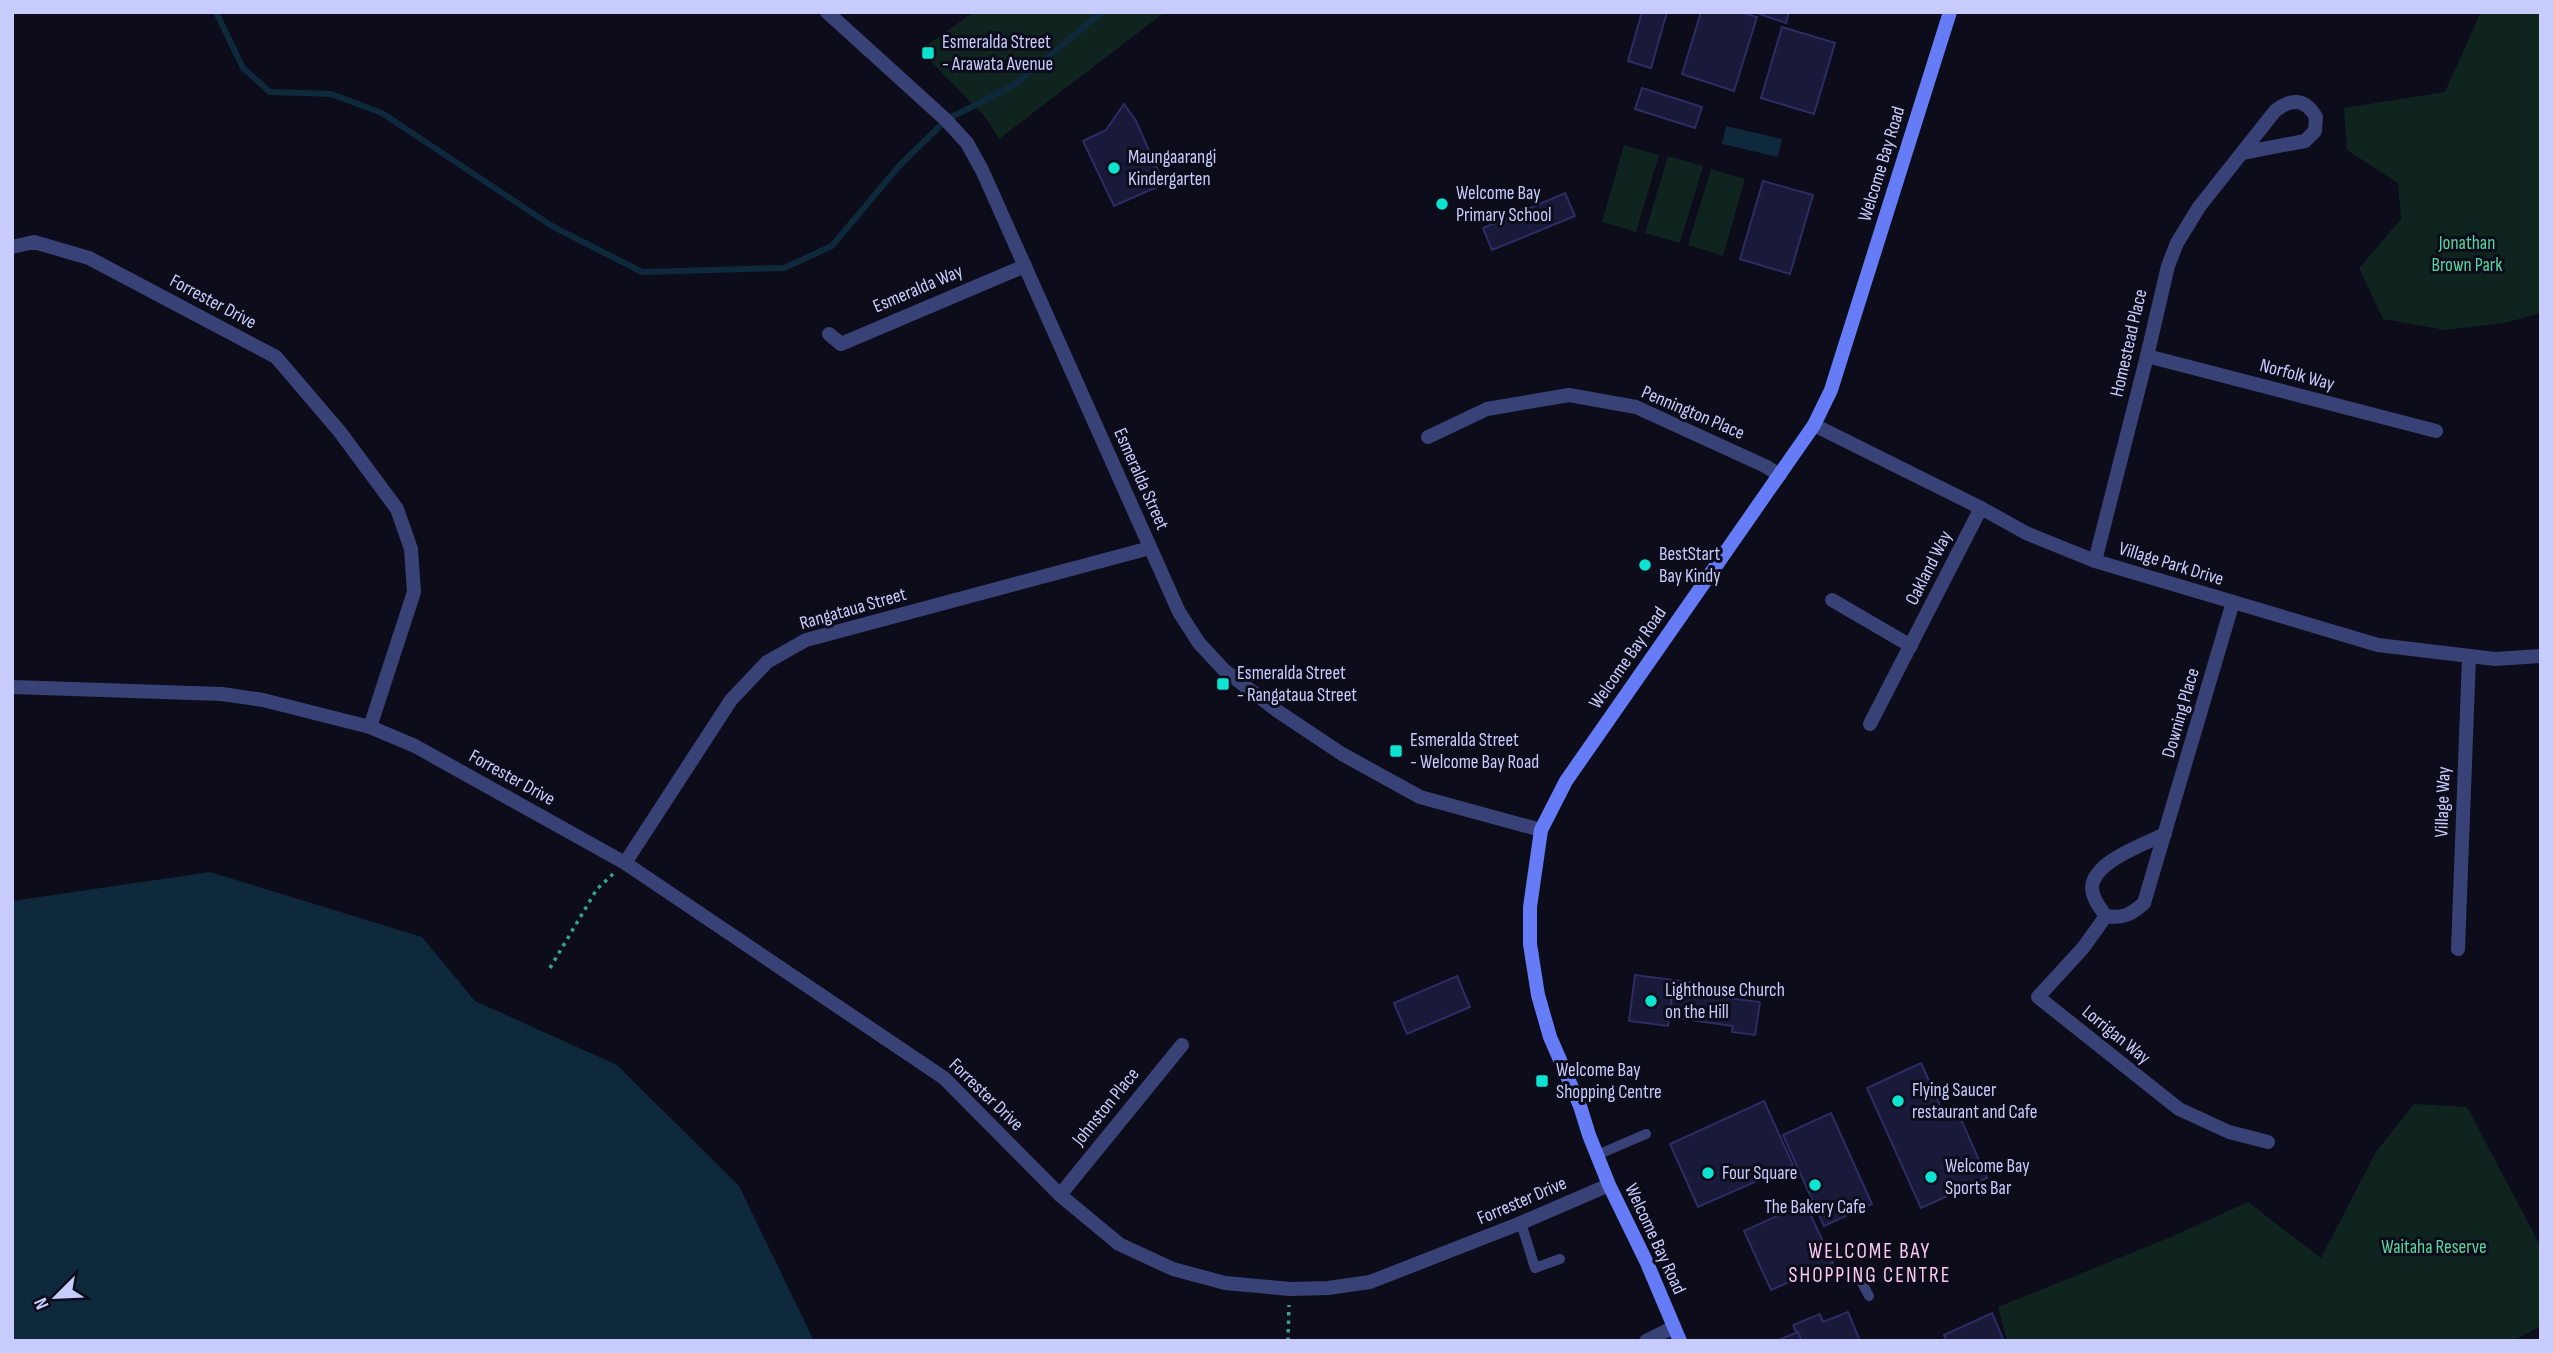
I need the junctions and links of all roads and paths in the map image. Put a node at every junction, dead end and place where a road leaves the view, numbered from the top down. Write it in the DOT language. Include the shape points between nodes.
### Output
graph roads {
  1 [pos="827,12"];
  2 [pos="1950,12"];
  3 [pos="2242,153"];
  4 [pos="12,247"];
  5 [pos="1025,266"];
  6 [pos="830,334"];
  7 [pos="2147,356"];
  8 [pos="1814,425"];
  9 [pos="2436,431"];
  10 [pos="1428,437"];
  11 [pos="1780,475"];
  12 [pos="1981,508"];
  13 [pos="1150,548"];
  14 [pos="2095,561"];
  15 [pos="1832,600"];
  16 [pos="2233,603"];
  17 [pos="1910,646"];
  18 [pos="2541,656"];
  19 [pos="2469,657"];
  20 [pos="12,687"];
  21 [pos="1870,724"];
  22 [pos="370,727"];
  23 [pos="1541,830"];
  24 [pos="2165,834"];
  25 [pos="625,863"];
  26 [pos="2106,916"];
  27 [pos="2458,949"];
  28 [pos="550,968"];
  29 [pos="1182,1045"];
  30 [pos="1646,1134"];
  31 [pos="2268,1142"];
  32 [pos="1597,1155"];
  33 [pos="1609,1185"];
  34 [pos="1060,1195"];
  35 [pos="1521,1223"];
  36 [pos="1560,1259"];
  37 [pos="1862,1283"];
  38 [pos="1290,1289"];
  39 [pos="1870,1296"];
  40 [pos="1677,1334"];
  41 [pos="1288,1341"];
  42 [pos="1646,1341"];
  1 -- 5 [label="street, Esmeralda Street" via="967,143"];
  2 -- 8 [label="main road, Welcome Bay Road" via="1832,390"];
  3 -- 3 [label="street, Homestead Place" via="2305,141 2315,131 2316,117 2302,102 2284,104"];
  3 -- 7 [label="street, Homestead Place" via="2177,243"];
  4 -- 22 [label="street, Forrester Drive" via="34,242 89,257 276,357 340,432 397,509 411,549 414,592"];
  5 -- 6 [label="street, Esmeralda Way" via="841,344"];
  5 -- 13 [label="street, Esmeralda Street"];
  7 -- 9 [label="street, Norfolk Way"];
  7 -- 14 [label="street, Homestead Place"];
  8 -- 11 [label="main road, Welcome Bay Road"];
  8 -- 12 [label="street, Village Park Drive"];
  10 -- 11 [label="street, Pennington Place" via="1487,409 1569,395 1636,407"];
  11 -- 23 [label="main road, Welcome Bay Road" via="1566,780"];
  12 -- 14 [label="street, Village Park Drive" via="2026,533"];
  12 -- 17 [label="street, Oakland Way"];
  13 -- 23 [label="street, Esmeralda Street" via="1179,612 1199,643 1224,670 1279,712 1420,797"];
  13 -- 25 [label="street, Rangataua Street" via="806,640 767,662 731,700"];
  14 -- 16 [label="street, Village Park Drive"];
  15 -- 17 [label="street"];
  16 -- 19 [label="street, Village Park Drive" via="2378,645"];
  16 -- 24 [label="street, Downing Place"];
  17 -- 21 [label="street, Oakland Way"];
  18 -- 19 [label="street, Village Park Drive"];
  19 -- 27 [label="street, Village Way"];
  20 -- 22 [label="street, Forrester Drive" via="222,694"];
  22 -- 25 [label="street, Forrester Drive" via="415,746"];
  23 -- 32 [label="main road, Welcome Bay Road" via="1530,907 1538,995"];
  24 -- 26 [label="street, Downing Place" via="2144,903 2133,914"];
  24 -- 26 [label="street" via="2096,875 2092,888"];
  25 -- 28 [label="path" via="597,890"];
  25 -- 34 [label="street, Forrester Drive" via="944,1078"];
  26 -- 31 [label="street, Lorrigan Way" via="2038,997 2179,1109 2229,1132"];
  29 -- 34 [label="street, Johnston Place"];
  30 -- 32 [label="lane"];
  32 -- 33 [label="main road, Welcome Bay Road"];
  33 -- 35 [label="street, Forrester Drive"];
  33 -- 40 [label="main road, Welcome Bay Road"];
  34 -- 38 [label="street, Forrester Drive" via="1119,1244 1173,1269 1225,1283"];
  35 -- 36 [label="lane" via="1535,1268"];
  35 -- 38 [label="street, Forrester Drive" via="1370,1282"];
  37 -- 39 [label="lane"];
  38 -- 41 [label="path"];
  40 -- 42 [label="street"];
}
